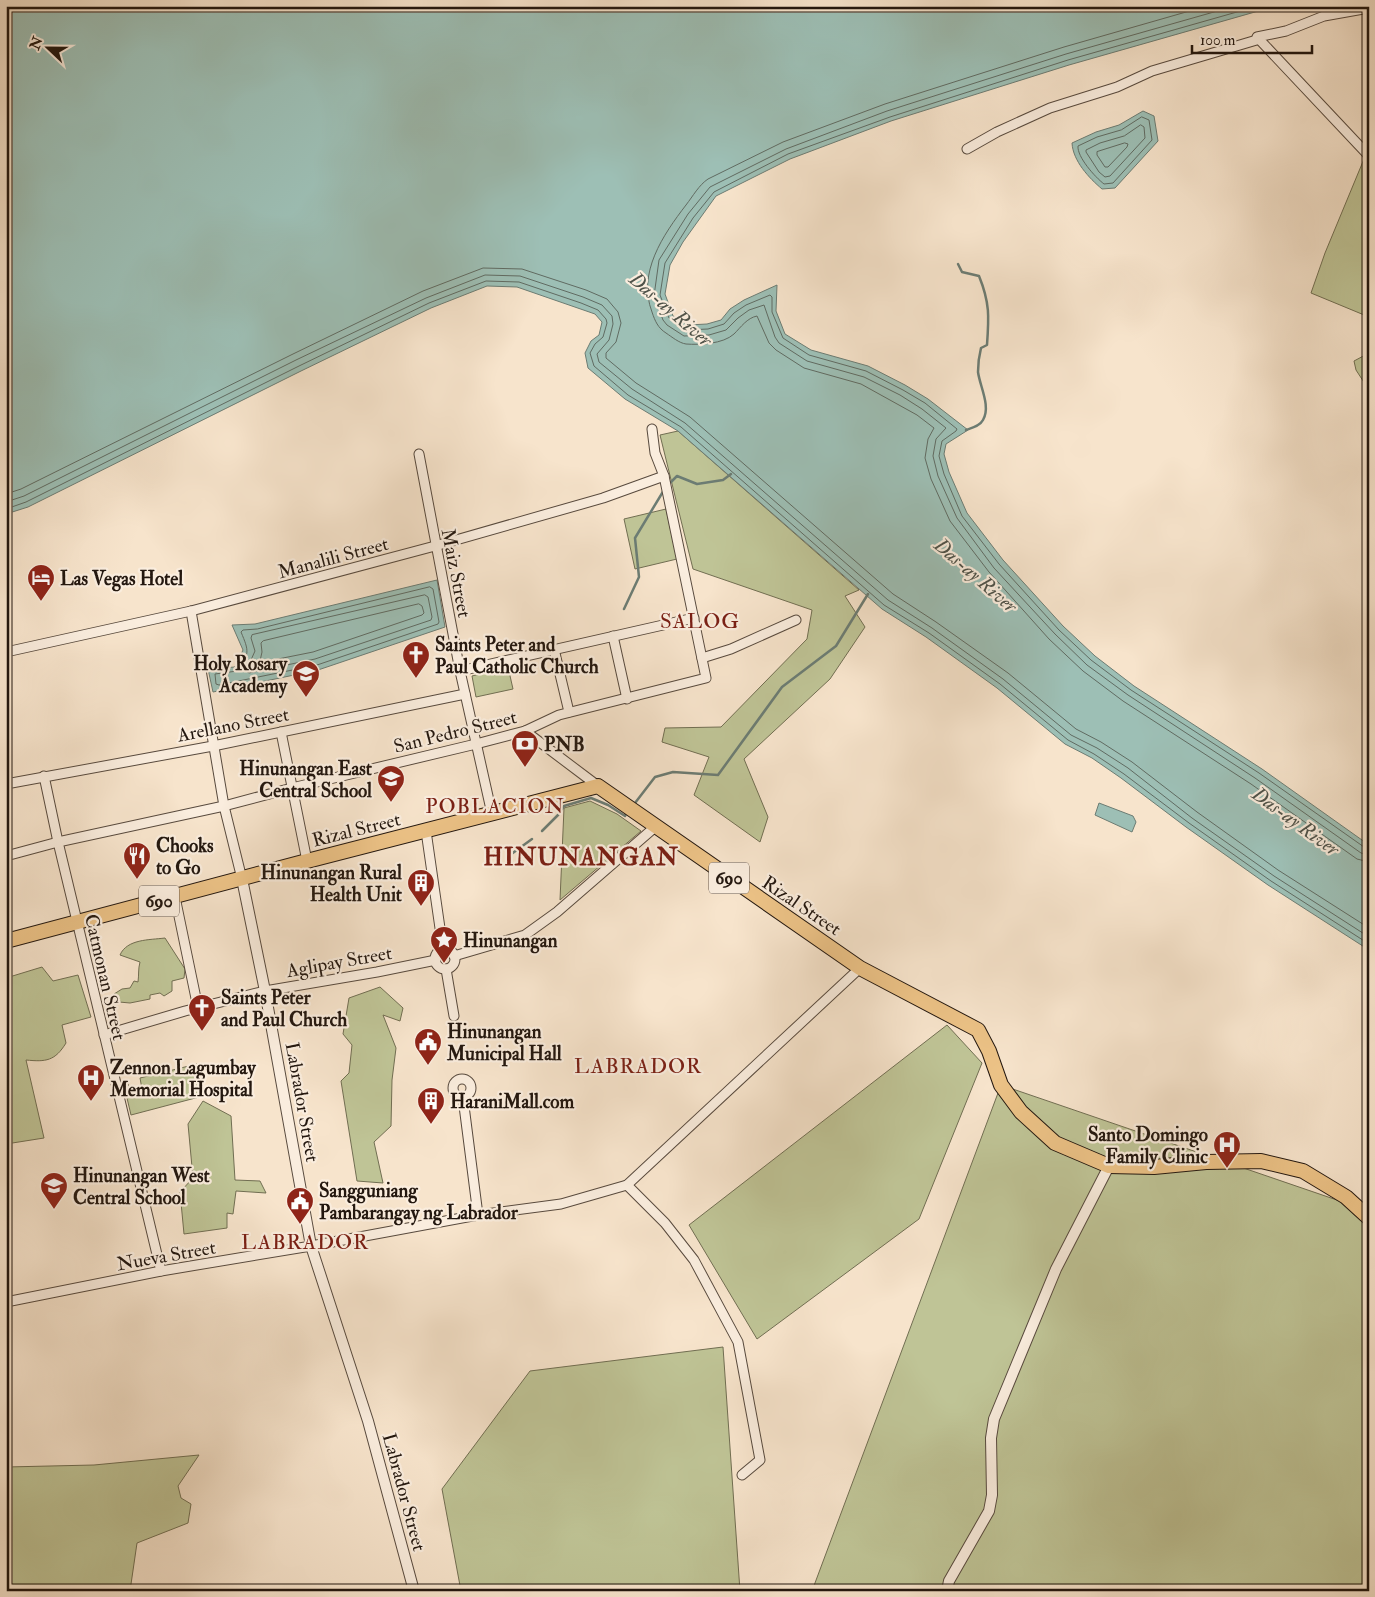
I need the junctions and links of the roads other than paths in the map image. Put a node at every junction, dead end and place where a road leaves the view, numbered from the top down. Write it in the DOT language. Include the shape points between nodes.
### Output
graph roads {
  1 [pos="1369,8"];
  2 [pos="1260,39"];
  3 [pos="967,149"];
  4 [pos="1369,156"];
  5 [pos="652,429"];
  6 [pos="419,454"];
  7 [pos="664,476"];
  8 [pos="435,546"];
  9 [pos="191,612"];
  10 [pos="694,618"];
  11 [pos="796,620"];
  12 [pos="613,636"];
  13 [pos="554,649"];
  14 [pos="6,652"];
  15 [pos="702,658"];
  16 [pos="460,671"];
  17 [pos="465,694"];
  18 [pos="627,699"];
  19 [pos="569,712"];
  20 [pos="525,731"];
  21 [pos="281,732"];
  22 [pos="476,744"];
  23 [pos="213,746"];
  24 [pos="44,776"];
  25 [pos="6,784"];
  26 [pos="598,786"];
  27 [pos="292,788"];
  28 [pos="224,806"];
  29 [pos="492,814"];
  30 [pos="655,827"];
  31 [pos="426,831"];
  32 [pos="58,842"];
  33 [pos="6,856"];
  34 [pos="308,861"];
  35 [pos="242,879"];
  36 [pos="175,896"];
  37 [pos="77,923"];
  38 [pos="6,941"];
  39 [pos="443,949"];
  40 [pos="454,956"];
  41 [pos="436,960"];
  42 [pos="860,968"];
  43 [pos="446,969"];
  44 [pos="265,991"];
  45 [pos="198,1008"];
  46 [pos="454,1016"];
  47 [pos="104,1035"];
  48 [pos="463,1098"];
  49 [pos="1109,1166"];
  50 [pos="627,1185"];
  51 [pos="478,1215"];
  52 [pos="1369,1218"];
  53 [pos="311,1246"];
  54 [pos="161,1271"];
  55 [pos="6,1302"];
  56 [pos="742,1476"];
  57 [pos="414,1591"];
  58 [pos="948,1591"];
  1 -- 2 [label="street" via="1324,16 1257,37"];
  2 -- 3 [label="street" via="1152,71 1117,87 1050,108"];
  2 -- 4 [label="street"];
  5 -- 7 [label="street" via="655,453"];
  6 -- 8 [label="street, Maiz Street"];
  7 -- 8 [label="street, Manalili Street" via="603,498"];
  7 -- 10 [label="street"];
  8 -- 9 [label="street, Manalili Street"];
  8 -- 16 [label="street, Maiz Street"];
  9 -- 14 [label="street, Manalili Street"];
  9 -- 23 [label="street, Labrador Street"];
  10 -- 12 [label="street"];
  10 -- 15 [label="street"];
  11 -- 15 [label="street" via="731,649"];
  12 -- 13 [label="street"];
  12 -- 18 [label="street"];
  13 -- 16 [label="street"];
  13 -- 19 [label="street"];
  15 -- 18 [label="street, San Pedro Street" via="706,678"];
  16 -- 17 [label="street, Maiz Street"];
  17 -- 21 [label="street, Arellano Street"];
  17 -- 22 [label="street, Maiz Street"];
  18 -- 19 [label="street, San Pedro Street"];
  19 -- 20 [label="street, San Pedro Street"];
  20 -- 22 [label="street, San Pedro Street"];
  20 -- 26 [label="street"];
  21 -- 23 [label="street, Arellano Street"];
  21 -- 27 [label="street"];
  22 -- 27 [label="street, San Pedro Street"];
  22 -- 29 [label="street, Maiz Street"];
  23 -- 24 [label="street, Arellano Street"];
  23 -- 28 [label="street, Labrador Street"];
  24 -- 25 [label="street, Arellano Street"];
  24 -- 32 [label="street, Catmonan Street"];
  26 -- 29 [label="main road, Rizal Street / 690"];
  26 -- 30 [label="main road, Rizal Street / 690"];
  27 -- 28 [label="street, San Pedro Street"];
  27 -- 34 [label="street"];
  28 -- 32 [label="street, San Pedro Street"];
  28 -- 35 [label="street, Labrador Street"];
  29 -- 31 [label="main road, Rizal Street / 690"];
  30 -- 40 [label="street" via="557,912 525,935"];
  30 -- 42 [label="main road, Rizal Street / 690"];
  31 -- 34 [label="main road, Rizal Street / 690"];
  31 -- 39 [label="street"];
  32 -- 33 [label="street, San Pedro Street"];
  32 -- 37 [label="street, Catmonan Street"];
  34 -- 35 [label="main road, Rizal Street / 690"];
  35 -- 36 [label="main road, Rizal Street / 690"];
  35 -- 44 [label="street, Labrador Street"];
  36 -- 37 [label="main road, Rizal Street / 690"];
  36 -- 45 [label="street"];
  37 -- 38 [label="main road, 690"];
  37 -- 47 [label="street, Catmonan Street"];
  39 -- 40 [label="street"];
  39 -- 41 [label="street" via="438,952"];
  40 -- 43 [label="street" via="452,966"];
  41 -- 43 [label="street" via="438,966"];
  41 -- 44 [label="street, Aglipay Street"];
  42 -- 49 [label="main road, 690" via="978,1030 1002,1085 1021,1112 1055,1143"];
  42 -- 50 [label="street"];
  43 -- 46 [label="street"];
  44 -- 45 [label="street, Aglipay Street"];
  44 -- 53 [label="street, Labrador Street"];
  45 -- 47 [label="street, Aglipay Street"];
  47 -- 54 [label="street, Catmonan Street"];
  48 -- 51 [label="street"];
  49 -- 52 [label="main road, 690" via="1261,1161 1303,1171 1346,1197"];
  49 -- 58 [label="street" via="1056,1269 994,1419 992,1495 988,1511 949,1581"];
  50 -- 51 [label="street, Nueva Street" via="562,1204"];
  50 -- 56 [label="street" via="665,1223 694,1260 738,1342 760,1460"];
  51 -- 53 [label="street, Nueva Street"];
  53 -- 54 [label="street, Nueva Street"];
  53 -- 57 [label="street, Labrador Street" via="368,1421"];
  54 -- 55 [label="street, Nueva Street"];
}
